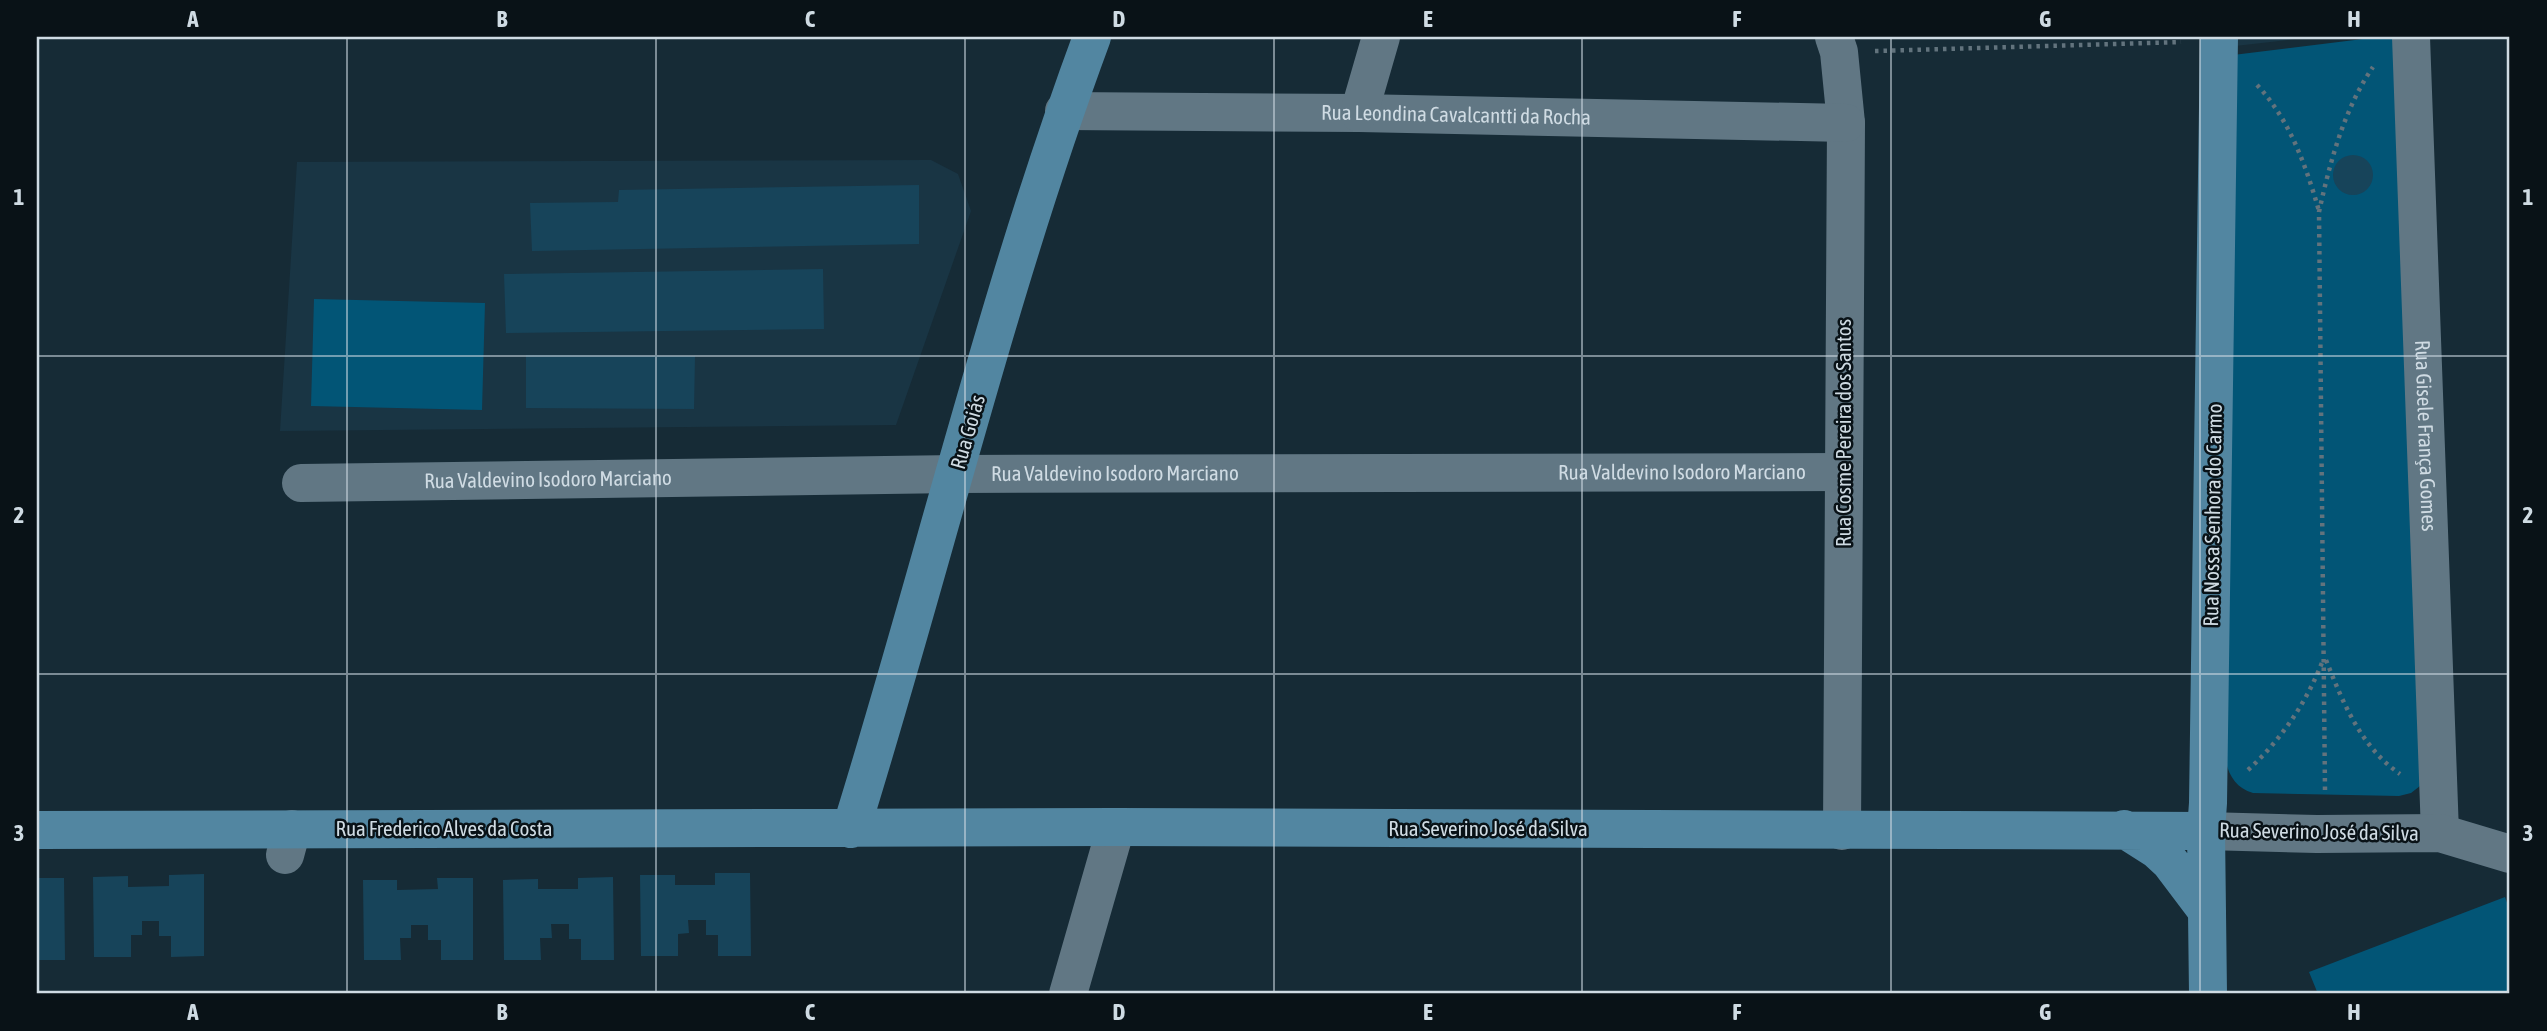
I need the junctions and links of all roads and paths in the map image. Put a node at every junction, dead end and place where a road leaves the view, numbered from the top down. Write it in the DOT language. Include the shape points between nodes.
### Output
graph roads {
  1 [pos="1092,37"];
  2 [pos="1381,37"];
  3 [pos="2412,37"];
  4 [pos="2219,39"];
  5 [pos="1837,44"];
  6 [pos="2375,64"];
  7 [pos="2254,82"];
  8 [pos="1064,111"];
  9 [pos="1359,113"];
  10 [pos="1846,123"];
  11 [pos="2319,212"];
  12 [pos="1843,472"];
  13 [pos="956,474"];
  14 [pos="301,483"];
  15 [pos="2325,656"];
  16 [pos="2245,772"];
  17 [pos="2403,776"];
  18 [pos="2325,790"];
  19 [pos="1116,827"];
  20 [pos="2124,829"];
  21 [pos="37,830"];
  22 [pos="1842,831"];
  23 [pos="2206,831"];
  24 [pos="2440,833"];
  25 [pos="849,837"];
  26 [pos="2510,854"];
  27 [pos="2207,911"];
  28 [pos="1068,994"];
  29 [pos="2208,994"];
  1 -- 8 [label="main road, Rua Goiás"];
  2 -- 9 [label="street"];
  3 -- 24 [label="street, Rua Gisele França Gomes"];
  4 -- 5 [label="path"];
  4 -- 23 [label="main road, Rua Nossa Senhora do Carmo"];
  5 -- 10 [label="street, Rua Cosme Pereira dos Santos"];
  6 -- 11 [label="path" via="2342,131"];
  7 -- 11 [label="path" via="2274,105 2298,148"];
  8 -- 9 [label="street, Rua Leondina Cavalcantti da Rocha"];
  8 -- 13 [label="main road, Rua Goiás" via="1012,272"];
  9 -- 10 [label="street, Rua Leondina Cavalcantti da Rocha"];
  10 -- 12 [label="street, Rua Cosme Pereira dos Santos"];
  11 -- 15 [label="path"];
  12 -- 13 [label="street, Rua Valdevino Isodoro Marciano"];
  12 -- 22 [label="street, Rua Cosme Pereira dos Santos"];
  13 -- 14 [label="street, Rua Valdevino Isodoro Marciano"];
  13 -- 25 [label="main road, Rua Goiás"];
  15 -- 16 [label="path" via="2286,729"];
  15 -- 17 [label="path" via="2358,730"];
  15 -- 18 [label="path"];
  19 -- 22 [label="main road, Rua Severino José da Silva"];
  19 -- 25 [label="main road, Rua Severino José da Silva"];
  19 -- 28 [label="street"];
  20 -- 22 [label="main road, Rua Severino José da Silva"];
  20 -- 23 [label="main road, Rua Severino José da Silva"];
  20 -- 27 [label="main road" via="2170,862"];
  21 -- 25 [label="main road, Rua Frederico Alves da Costa" via="289,842"];
  23 -- 24 [label="street, Rua Severino José da Silva"];
  23 -- 27 [label="main road, Rua Nossa Senhora do Carmo"];
  24 -- 26 [label="street, Rua Severino José da Silva"];
  27 -- 29 [label="main road, Rua Nossa Senhora do Carmo"];
}
